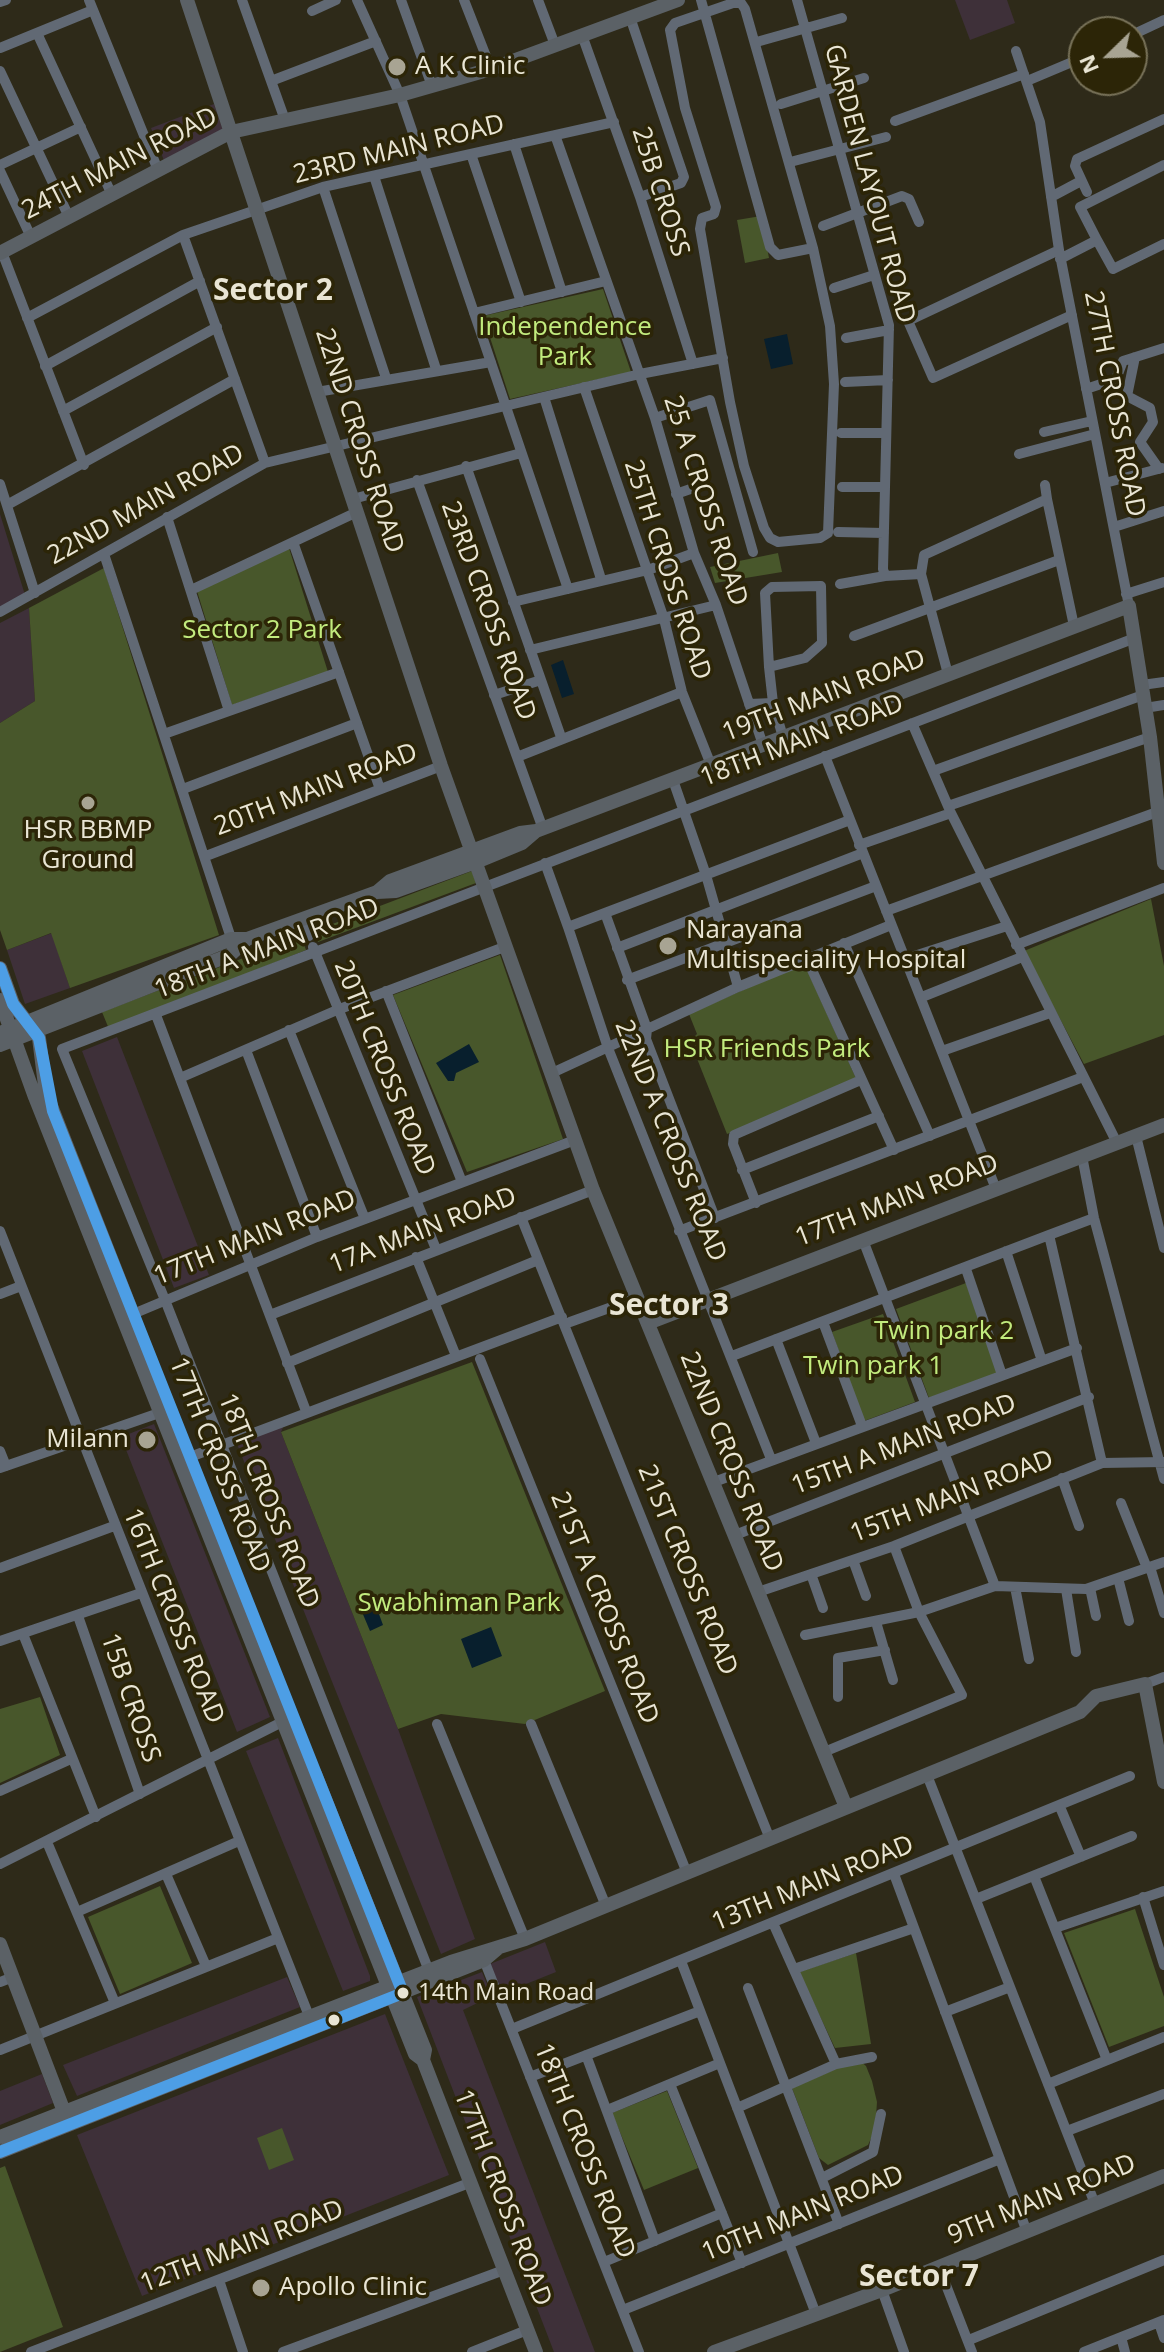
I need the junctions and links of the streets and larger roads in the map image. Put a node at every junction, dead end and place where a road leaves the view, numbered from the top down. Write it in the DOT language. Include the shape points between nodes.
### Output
graph roads {
  1 [pos="6,0"];
  2 [pos="187,0"];
  3 [pos="242,0"];
  4 [pos="336,0"];
  5 [pos="357,0"];
  6 [pos="401,0"];
  7 [pos="464,0"];
  8 [pos="538,0"];
  9 [pos="678,0"];
  10 [pos="701,0"];
  11 [pos="797,0"];
  12 [pos="0,2"];
  13 [pos="91,5"];
  14 [pos="312,11"];
  15 [pos="705,12"];
  16 [pos="630,17"];
  17 [pos="842,18"];
  18 [pos="805,28"];
  19 [pos="37,33"];
  20 [pos="582,35"];
  21 [pos="376,41"];
  22 [pos="760,41"];
  23 [pos="555,45"];
  24 [pos="0,48"];
  25 [pos="1016,51"];
  26 [pos="1068,63"];
  27 [pos="491,69"];
  28 [pos="0,71"];
  29 [pos="1026,77"];
  30 [pos="864,78"];
  31 [pos="271,81"];
  32 [pos="432,86"];
  33 [pos="822,92"];
  34 [pos="400,95"];
  35 [pos="781,104"];
  36 [pos="1164,119"];
  37 [pos="285,120"];
  38 [pos="895,121"];
  39 [pos="614,122"];
  40 [pos="81,127"];
  41 [pos="231,132"];
  42 [pos="555,135"];
  43 [pos="886,137"];
  44 [pos="514,144"];
  45 [pos="36,149"];
  46 [pos="836,149"];
  47 [pos="471,154"];
  48 [pos="794,161"];
  49 [pos="0,165"];
  50 [pos="425,165"];
  51 [pos="1164,165"];
  52 [pos="158,170"];
  53 [pos="705,170"];
  54 [pos="0,171"];
  55 [pos="374,176"];
  56 [pos="684,177"];
  57 [pos="1081,181"];
  58 [pos="323,187"];
  59 [pos="1087,192"];
  60 [pos="112,195"];
  61 [pos="640,197"];
  62 [pos="1051,197"];
  63 [pos="257,211"];
  64 [pos="855,215"];
  65 [pos="69,217"];
  66 [pos="919,222"];
  67 [pos="823,226"];
  68 [pos="183,235"];
  69 [pos="31,237"];
  70 [pos="1097,240"];
  71 [pos="1164,244"];
  72 [pos="813,248"];
  73 [pos="1,253"];
  74 [pos="1060,254"];
  75 [pos="874,275"];
  76 [pos="200,281"];
  77 [pos="606,281"];
  78 [pos="834,288"];
  79 [pos="562,292"];
  80 [pos="521,302"];
  81 [pos="474,313"];
  82 [pos="1072,315"];
  83 [pos="27,318"];
  84 [pos="217,327"];
  85 [pos="889,330"];
  86 [pos="846,338"];
  87 [pos="1164,348"];
  88 [pos="1135,357"];
  89 [pos="723,358"];
  90 [pos="491,362"];
  91 [pos="693,364"];
  92 [pos="45,366"];
  93 [pos="436,369"];
  94 [pos="640,374"];
  95 [pos="386,378"];
  96 [pos="235,379"];
  97 [pos="888,380"];
  98 [pos="845,382"];
  99 [pos="584,387"];
  100 [pos="1086,389"];
  101 [pos="317,392"];
  102 [pos="544,397"];
  103 [pos="505,406"];
  104 [pos="63,411"];
  105 [pos="655,418"];
  106 [pos="1092,421"];
  107 [pos="1062,428"];
  108 [pos="1044,432"];
  109 [pos="841,433"];
  110 [pos="886,433"];
  111 [pos="1095,434"];
  112 [pos="1065,441"];
  113 [pos="336,448"];
  114 [pos="521,453"];
  115 [pos="1019,454"];
  116 [pos="265,463"];
  117 [pos="84,465"];
  118 [pos="466,466"];
  119 [pos="1161,468"];
  120 [pos="417,480"];
  121 [pos="1105,483"];
  122 [pos="0,484"];
  123 [pos="702,485"];
  124 [pos="1045,485"];
  125 [pos="842,487"];
  126 [pos="885,487"];
  127 [pos="676,494"];
  128 [pos="1047,499"];
  129 [pos="7,505"];
  130 [pos="355,505"];
  131 [pos="1164,511"];
  132 [pos="167,517"];
  133 [pos="1114,527"];
  134 [pos="838,532"];
  135 [pos="884,533"];
  136 [pos="293,542"];
  137 [pos="753,552"];
  138 [pos="694,553"];
  139 [pos="104,554"];
  140 [pos="1059,560"];
  141 [pos="648,570"];
  142 [pos="921,574"];
  143 [pos="885,576"];
  144 [pos="601,579"];
  145 [pos="1164,582"];
  146 [pos="840,584"];
  147 [pos="568,589"];
  148 [pos="191,590"];
  149 [pos="35,593"];
  150 [pos="1127,600"];
  151 [pos="513,602"];
  152 [pos="716,605"];
  153 [pos="927,607"];
  154 [pos="0,612"];
  155 [pos="664,619"];
  156 [pos="1074,626"];
  157 [pos="854,636"];
  158 [pos="1135,638"];
  159 [pos="530,650"];
  160 [pos="769,667"];
  161 [pos="339,672"];
  162 [pos="948,674"];
  163 [pos="541,680"];
  164 [pos="1164,682"];
  165 [pos="682,692"];
  166 [pos="494,695"];
  167 [pos="1143,696"];
  168 [pos="773,703"];
  169 [pos="749,704"];
  170 [pos="1164,705"];
  171 [pos="229,711"];
  172 [pos="357,723"];
  173 [pos="912,723"];
  174 [pos="164,734"];
  175 [pos="561,737"];
  176 [pos="783,737"];
  177 [pos="1150,737"];
  178 [pos="763,745"];
  179 [pos="825,756"];
  180 [pos="517,757"];
  181 [pos="711,765"];
  182 [pos="441,766"];
  183 [pos="933,771"];
  184 [pos="673,780"];
  185 [pos="183,789"];
  186 [pos="380,789"];
  187 [pos="685,809"];
  188 [pos="949,809"];
  189 [pos="1157,812"];
  190 [pos="850,820"];
  191 [pos="540,830"];
  192 [pos="861,849"];
  193 [pos="206,856"];
  194 [pos="474,857"];
  195 [pos="545,863"];
  196 [pos="1164,863"];
  197 [pos="706,875"];
  198 [pos="982,876"];
  199 [pos="876,886"];
  200 [pos="486,887"];
  201 [pos="1164,888"];
  202 [pos="715,907"];
  203 [pos="886,911"];
  204 [pos="605,913"];
  205 [pos="302,918"];
  206 [pos="891,925"];
  207 [pos="1007,926"];
  208 [pos="568,927"];
  209 [pos="725,942"];
  210 [pos="844,943"];
  211 [pos="233,945"];
  212 [pos="1016,945"];
  213 [pos="312,946"];
  214 [pos="507,946"];
  215 [pos="617,948"];
  216 [pos="1022,957"];
  217 [pos="807,959"];
  218 [pos="905,959"];
  219 [pos="0,968"];
  220 [pos="627,980"];
  221 [pos="738,987"];
  222 [pos="386,991"];
  223 [pos="922,997"];
  224 [pos="6,1002"];
  225 [pos="337,1010"];
  226 [pos="1050,1013"];
  227 [pos="156,1015"];
  228 [pos="31,1026"];
  229 [pos="647,1029"];
  230 [pos="289,1030"];
  231 [pos="6,1036"];
  232 [pos="608,1048"];
  233 [pos="62,1049"];
  234 [pos="246,1050"];
  235 [pos="942,1051"];
  236 [pos="552,1073"];
  237 [pos="1083,1077"];
  238 [pos="180,1078"];
  239 [pos="861,1080"];
  240 [pos="38,1082"];
  241 [pos="879,1116"];
  242 [pos="970,1121"];
  243 [pos="1164,1125"];
  244 [pos="930,1136"];
  245 [pos="1136,1136"];
  246 [pos="575,1140"];
  247 [pos="1117,1143"];
  248 [pos="894,1150"];
  249 [pos="1082,1156"];
  250 [pos="742,1170"];
  251 [pos="462,1182"];
  252 [pos="996,1189"];
  253 [pos="593,1190"];
  254 [pos="414,1199"];
  255 [pos="756,1203"];
  256 [pos="521,1217"];
  257 [pos="715,1218"];
  258 [pos="1094,1218"];
  259 [pos="365,1219"];
  260 [pos="0,1231"];
  261 [pos="679,1231"];
  262 [pos="1049,1235"];
  263 [pos="317,1237"];
  264 [pos="863,1240"];
  265 [pos="1164,1248"];
  266 [pos="436,1249"];
  267 [pos="1006,1251"];
  268 [pos="416,1257"];
  269 [pos="538,1260"];
  270 [pos="251,1266"];
  271 [pos="966,1269"];
  272 [pos="21,1286"];
  273 [pos="0,1294"];
  274 [pos="637,1298"];
  275 [pos="710,1299"];
  276 [pos="885,1299"];
  277 [pos="165,1300"];
  278 [pos="434,1301"];
  279 [pos="133,1314"];
  280 [pos="270,1315"];
  281 [pos="566,1320"];
  282 [pos="823,1322"];
  283 [pos="648,1323"];
  284 [pos="776,1339"];
  285 [pos="1077,1348"];
  286 [pos="456,1356"];
  287 [pos="732,1356"];
  288 [pos="480,1359"];
  289 [pos="1042,1361"];
  290 [pos="287,1363"];
  291 [pos="1002,1375"];
  292 [pos="1089,1397"];
  293 [pos="924,1404"];
  294 [pos="306,1411"];
  295 [pos="162,1412"];
  296 [pos="862,1426"];
  297 [pos="80,1442"];
  298 [pos="222,1443"];
  299 [pos="816,1443"];
  300 [pos="0,1451"];
  301 [pos="200,1453"];
  302 [pos="943,1453"];
  303 [pos="771,1459"];
  304 [pos="1102,1463"];
  305 [pos="1161,1463"];
  306 [pos="3,1467"];
  307 [pos="1062,1478"];
  308 [pos="1164,1479"];
  309 [pos="714,1482"];
  310 [pos="1121,1503"];
  311 [pos="968,1516"];
  312 [pos="114,1526"];
  313 [pos="1079,1526"];
  314 [pos="735,1535"];
  315 [pos="894,1546"];
  316 [pos="853,1560"];
  317 [pos="1164,1562"];
  318 [pos="1149,1567"];
  319 [pos="0,1568"];
  320 [pos="811,1574"];
  321 [pos="1118,1578"];
  322 [pos="995,1586"];
  323 [pos="1015,1587"];
  324 [pos="1090,1588"];
  325 [pos="1066,1589"];
  326 [pos="758,1592"];
  327 [pos="141,1593"];
  328 [pos="866,1596"];
  329 [pos="823,1608"];
  330 [pos="919,1612"];
  331 [pos="1164,1613"];
  332 [pos="78,1616"];
  333 [pos="1096,1616"];
  334 [pos="1129,1621"];
  335 [pos="876,1622"];
  336 [pos="23,1634"];
  337 [pos="805,1635"];
  338 [pos="0,1641"];
  339 [pos="885,1650"];
  340 [pos="1076,1652"];
  341 [pos="1029,1659"];
  342 [pos="1164,1677"];
  343 [pos="893,1680"];
  344 [pos="1145,1684"];
  345 [pos="838,1697"];
  346 [pos="284,1721"];
  347 [pos="1158,1722"];
  348 [pos="437,1724"];
  349 [pos="531,1724"];
  350 [pos="824,1752"];
  351 [pos="71,1759"];
  352 [pos="207,1759"];
  353 [pos="1162,1764"];
  354 [pos="927,1775"];
  355 [pos="1130,1776"];
  356 [pos="1164,1782"];
  357 [pos="0,1791"];
  358 [pos="140,1794"];
  359 [pos="846,1807"];
  360 [pos="1060,1807"];
  361 [pos="96,1817"];
  362 [pos="1132,1836"];
  363 [pos="770,1839"];
  364 [pos="239,1841"];
  365 [pos="47,1842"];
  366 [pos="956,1849"];
  367 [pos="1081,1857"];
  368 [pos="0,1864"];
  369 [pos="687,1873"];
  370 [pos="166,1874"];
  371 [pos="894,1874"];
  372 [pos="1034,1876"];
  373 [pos="1164,1891"];
  374 [pos="1143,1897"];
  375 [pos="976,1899"];
  376 [pos="606,1906"];
  377 [pos="77,1912"];
  378 [pos="773,1923"];
  379 [pos="914,1928"];
  380 [pos="1055,1928"];
  381 [pos="278,1938"];
  382 [pos="525,1939"];
  383 [pos="0,1944"];
  384 [pos="497,1949"];
  385 [pos="681,1961"];
  386 [pos="486,1964"];
  387 [pos="1164,1965"];
  388 [pos="206,1966"];
  389 [pos="794,1969"];
  390 [pos="429,1971"];
  391 [pos="6,1980"];
  392 [pos="1010,1987"];
  393 [pos="748,1988"];
  394 [pos="396,1990"];
  395 [pos="115,2003"];
  396 [pos="700,2011"];
  397 [pos="945,2012"];
  398 [pos="309,2016"];
  399 [pos="512,2029"];
  400 [pos="36,2035"];
  401 [pos="1164,2037"];
  402 [pos="0,2050"];
  403 [pos="586,2055"];
  404 [pos="872,2057"];
  405 [pos="1107,2060"];
  406 [pos="720,2063"];
  407 [pos="836,2064"];
  408 [pos="530,2077"];
  409 [pos="670,2084"];
  410 [pos="1048,2084"];
  411 [pos="787,2086"];
  412 [pos="1164,2094"];
  413 [pos="737,2108"];
  414 [pos="607,2110"];
  415 [pos="881,2114"];
  416 [pos="72,2118"];
  417 [pos="1067,2131"];
  418 [pos="0,2137"];
  419 [pos="0,2152"];
  420 [pos="1000,2159"];
  421 [pos="1164,2176"];
  422 [pos="822,2178"];
  423 [pos="469,2183"];
  424 [pos="1095,2204"];
  425 [pos="722,2213"];
  426 [pos="839,2224"];
  427 [pos="1027,2232"];
  428 [pos="655,2241"];
  429 [pos="789,2244"];
  430 [pos="1164,2260"];
  431 [pos="604,2262"];
  432 [pos="742,2263"];
  433 [pos="939,2267"];
  434 [pos="504,2270"];
  435 [pos="219,2280"];
  436 [pos="882,2290"];
  437 [pos="623,2310"];
  438 [pos="816,2314"];
  439 [pos="1161,2321"];
  440 [pos="527,2330"];
  441 [pos="1121,2337"];
  442 [pos="1164,2338"];
  443 [pos="969,2340"];
  444 [pos="46,2349"];
  445 [pos="31,2352"];
  446 [pos="243,2352"];
  447 [pos="283,2352"];
  448 [pos="472,2352"];
  449 [pos="536,2352"];
  450 [pos="639,2352"];
  451 [pos="714,2352"];
  452 [pos="904,2352"];
  453 [pos="972,2352"];
  454 [pos="1084,2352"];
  455 [pos="1125,2352"];
  1 -- 12 [label="street"];
  2 -- 41 [label="street, 22ND CROSS ROAD"];
  3 -- 31 [label="street"];
  4 -- 14 [label="street"];
  5 -- 21 [label="street"];
  6 -- 32 [label="street"];
  7 -- 27 [label="street"];
  8 -- 23 [label="street"];
  9 -- 16 [label="street, 24TH MAIN ROAD"];
  10 -- 15 [label="street"];
  11 -- 18 [label="street, GARDEN LAYOUT ROAD"];
  13 -- 19 [label="street"];
  13 -- 52 [label="street"];
  15 -- 53 [label="street" via="675,23 670,35"];
  15 -- 72 [label="street" via="770,247 778,255"];
  15 -- 72 [label="street" via="733,3 745,9"];
  16 -- 20 [label="street, 24TH MAIN ROAD"];
  16 -- 56 [label="street"];
  17 -- 18 [label="street"];
  18 -- 22 [label="street"];
  18 -- 33 [label="street, GARDEN LAYOUT ROAD"];
  19 -- 24 [label="street"];
  19 -- 40 [label="street"];
  20 -- 23 [label="street, 24TH MAIN ROAD"];
  20 -- 39 [label="street, 25B CROSS"];
  21 -- 31 [label="street"];
  21 -- 34 [label="street"];
  23 -- 27 [label="street, 24TH MAIN ROAD"];
  25 -- 29 [label="street, 27TH CROSS ROAD"];
  26 -- 29 [label="street"];
  27 -- 32 [label="street, 24TH MAIN ROAD"];
  28 -- 45 [label="street"];
  29 -- 38 [label="street"];
  29 -- 62 [label="street, 27TH CROSS ROAD" via="1040,122"];
  30 -- 33 [label="street"];
  31 -- 37 [label="street"];
  32 -- 34 [label="street, 24TH MAIN ROAD"];
  33 -- 35 [label="street"];
  33 -- 46 [label="street, GARDEN LAYOUT ROAD"];
  34 -- 37 [label="street, 24TH MAIN ROAD"];
  34 -- 50 [label="street"];
  36 -- 57 [label="street" via="1077,159"];
  37 -- 41 [label="street, 24TH MAIN ROAD"];
  39 -- 42 [label="street, 23RD MAIN ROAD"];
  39 -- 61 [label="street, 25B CROSS"];
  40 -- 45 [label="street"];
  40 -- 60 [label="street"];
  41 -- 52 [label="street, 24TH MAIN ROAD"];
  41 -- 63 [label="street, 22ND CROSS ROAD"];
  42 -- 44 [label="street, 23RD MAIN ROAD"];
  42 -- 77 [label="street, 25 A CROSS ROAD"];
  43 -- 46 [label="street"];
  44 -- 47 [label="street, 23RD MAIN ROAD"];
  44 -- 79 [label="street"];
  45 -- 49 [label="street"];
  45 -- 65 [label="street"];
  46 -- 48 [label="street"];
  46 -- 64 [label="street, GARDEN LAYOUT ROAD"];
  47 -- 50 [label="street, 23RD MAIN ROAD"];
  47 -- 80 [label="street"];
  50 -- 55 [label="street, 23RD MAIN ROAD"];
  50 -- 81 [label="street"];
  51 -- 70 [label="street" via="1080,207"];
  52 -- 60 [label="street, 24TH MAIN ROAD"];
  53 -- 56 [label="street"];
  53 -- 89 [label="street" via="716,209 702,218 700,229"];
  54 -- 69 [label="street"];
  55 -- 58 [label="street, 23RD MAIN ROAD"];
  55 -- 93 [label="street"];
  56 -- 61 [label="street" via="681,183"];
  57 -- 59 [label="street"];
  57 -- 62 [label="street"];
  58 -- 63 [label="street, 23RD MAIN ROAD"];
  58 -- 95 [label="street"];
  60 -- 65 [label="street, 24TH MAIN ROAD"];
  61 -- 91 [label="street, 25B CROSS"];
  62 -- 74 [label="street, 27TH CROSS ROAD"];
  63 -- 68 [label="street, 23RD MAIN ROAD"];
  63 -- 101 [label="street, 22ND CROSS ROAD"];
  64 -- 66 [label="street" via="906,196"];
  64 -- 67 [label="street"];
  64 -- 75 [label="street, GARDEN LAYOUT ROAD"];
  65 -- 69 [label="street, 24TH MAIN ROAD"];
  68 -- 76 [label="street"];
  68 -- 83 [label="street, 23RD MAIN ROAD"];
  69 -- 73 [label="street, 24TH MAIN ROAD"];
  70 -- 71 [label="street" via="1113,269"];
  70 -- 74 [label="street"];
  72 -- 89 [label="street" via="834,367 828,533 823,538 778,542 764,528 741,455"];
  73 -- 83 [label="street"];
  74 -- 82 [label="street, 27TH CROSS ROAD"];
  74 -- 82 [label="street" via="908,321 933,378"];
  75 -- 78 [label="street"];
  75 -- 85 [label="street, GARDEN LAYOUT ROAD"];
  76 -- 84 [label="street"];
  76 -- 92 [label="street"];
  77 -- 79 [label="street"];
  77 -- 94 [label="street, 25 A CROSS ROAD"];
  79 -- 80 [label="street"];
  80 -- 81 [label="street"];
  81 -- 90 [label="street"];
  82 -- 100 [label="street, 27TH CROSS ROAD"];
  83 -- 92 [label="street"];
  84 -- 96 [label="street"];
  84 -- 104 [label="street"];
  85 -- 86 [label="street"];
  85 -- 97 [label="street, GARDEN LAYOUT ROAD"];
  87 -- 88 [label="street"];
  88 -- 100 [label="street" via="1123,361 1116,379"];
  88 -- 119 [label="street" via="1127,396 1150,408 1153,422 1140,442"];
  89 -- 91 [label="street, 22ND MAIN ROAD"];
  90 -- 93 [label="street"];
  90 -- 103 [label="street"];
  91 -- 94 [label="street, 22ND MAIN ROAD"];
  92 -- 104 [label="street"];
  93 -- 95 [label="street"];
  94 -- 99 [label="street, 22ND MAIN ROAD"];
  94 -- 105 [label="street, 25 A CROSS ROAD"];
  95 -- 101 [label="street"];
  96 -- 116 [label="street"];
  96 -- 117 [label="street"];
  97 -- 98 [label="street"];
  97 -- 110 [label="street, GARDEN LAYOUT ROAD"];
  99 -- 102 [label="street, 22ND MAIN ROAD"];
  99 -- 141 [label="street, 25TH CROSS ROAD"];
  100 -- 106 [label="street, 27TH CROSS ROAD"];
  101 -- 113 [label="street, 22ND CROSS ROAD"];
  102 -- 103 [label="street, 22ND MAIN ROAD"];
  102 -- 144 [label="street"];
  103 -- 113 [label="street, 22ND MAIN ROAD"];
  103 -- 114 [label="street"];
  104 -- 117 [label="street"];
  105 -- 127 [label="street, 25 A CROSS ROAD"];
  105 -- 137 [label="street" via="710,400"];
  106 -- 107 [label="street"];
  106 -- 111 [label="street, 27TH CROSS ROAD"];
  107 -- 108 [label="street"];
  107 -- 112 [label="street"];
  109 -- 110 [label="street"];
  110 -- 126 [label="street, GARDEN LAYOUT ROAD"];
  111 -- 112 [label="street"];
  111 -- 121 [label="street, 27TH CROSS ROAD"];
  112 -- 115 [label="street"];
  113 -- 116 [label="street, 22ND MAIN ROAD"];
  113 -- 130 [label="street, 22ND CROSS ROAD"];
  114 -- 118 [label="street"];
  114 -- 147 [label="street"];
  116 -- 132 [label="street, 22ND MAIN ROAD"];
  117 -- 129 [label="street"];
  118 -- 120 [label="street"];
  118 -- 151 [label="street"];
  119 -- 121 [label="street"];
  120 -- 130 [label="street"];
  120 -- 166 [label="street, 23RD CROSS ROAD"];
  121 -- 133 [label="street, 27TH CROSS ROAD"];
  122 -- 129 [label="street"];
  123 -- 127 [label="street"];
  124 -- 128 [label="street"];
  125 -- 126 [label="street"];
  126 -- 135 [label="street, GARDEN LAYOUT ROAD"];
  127 -- 138 [label="street, 25 A CROSS ROAD"];
  128 -- 140 [label="street"];
  128 -- 142 [label="street" via="924,555"];
  129 -- 149 [label="street"];
  130 -- 136 [label="street"];
  130 -- 182 [label="street, 22ND CROSS ROAD"];
  131 -- 133 [label="street"];
  132 -- 139 [label="street, 22ND MAIN ROAD"];
  132 -- 148 [label="street"];
  133 -- 150 [label="street, 27TH CROSS ROAD"];
  134 -- 135 [label="street"];
  135 -- 143 [label="street, GARDEN LAYOUT ROAD"];
  136 -- 148 [label="street"];
  136 -- 161 [label="street"];
  138 -- 141 [label="street"];
  138 -- 152 [label="street, 25 A CROSS ROAD"];
  139 -- 149 [label="street, 22ND MAIN ROAD"];
  139 -- 174 [label="street"];
  140 -- 153 [label="street"];
  140 -- 156 [label="street"];
  141 -- 144 [label="street"];
  141 -- 155 [label="street, 25TH CROSS ROAD"];
  142 -- 143 [label="street"];
  142 -- 153 [label="street"];
  143 -- 146 [label="street"];
  144 -- 147 [label="street"];
  145 -- 150 [label="street"];
  147 -- 151 [label="street"];
  148 -- 171 [label="street"];
  149 -- 154 [label="street, 22ND MAIN ROAD"];
  150 -- 156 [label="street, 19TH MAIN ROAD"];
  150 -- 158 [label="street, 27TH CROSS ROAD"];
  151 -- 159 [label="street"];
  152 -- 155 [label="street"];
  152 -- 169 [label="street, 25 A CROSS ROAD"];
  153 -- 157 [label="street"];
  153 -- 162 [label="street"];
  155 -- 159 [label="street"];
  155 -- 165 [label="street, 25TH CROSS ROAD"];
  156 -- 162 [label="street, 19TH MAIN ROAD"];
  158 -- 167 [label="street, 27TH CROSS ROAD"];
  158 -- 173 [label="street, 18TH MAIN ROAD"];
  159 -- 163 [label="street"];
  160 -- 160 [label="street" via="805,658 822,643 821,586 772,587 765,593"];
  160 -- 168 [label="street"];
  161 -- 171 [label="street"];
  161 -- 172 [label="street"];
  162 -- 176 [label="street, 19TH MAIN ROAD"];
  163 -- 166 [label="street"];
  163 -- 175 [label="street"];
  164 -- 167 [label="street"];
  165 -- 175 [label="street"];
  165 -- 181 [label="street, 25TH CROSS ROAD"];
  166 -- 180 [label="street, 23RD CROSS ROAD"];
  167 -- 170 [label="street"];
  167 -- 177 [label="street, 27TH CROSS ROAD"];
  167 -- 183 [label="street"];
  168 -- 169 [label="street"];
  168 -- 176 [label="street"];
  169 -- 178 [label="street, 25 A CROSS ROAD"];
  171 -- 174 [label="street"];
  172 -- 185 [label="street"];
  172 -- 186 [label="street"];
  173 -- 179 [label="street, 18TH MAIN ROAD"];
  173 -- 183 [label="street"];
  174 -- 185 [label="street"];
  175 -- 180 [label="street"];
  176 -- 178 [label="street, 19TH MAIN ROAD"];
  177 -- 188 [label="street"];
  177 -- 189 [label="street, 27TH CROSS ROAD"];
  178 -- 181 [label="street, 19TH MAIN ROAD"];
  179 -- 187 [label="street, 18TH MAIN ROAD"];
  179 -- 190 [label="street"];
  180 -- 191 [label="street, 23RD CROSS ROAD"];
  181 -- 184 [label="street, 19TH MAIN ROAD"];
  182 -- 186 [label="street, 20TH MAIN ROAD"];
  182 -- 194 [label="street, 22ND CROSS ROAD"];
  183 -- 188 [label="street"];
  184 -- 187 [label="street"];
  184 -- 191 [label="street, 19TH MAIN ROAD"];
  185 -- 193 [label="street"];
  186 -- 193 [label="street, 20TH MAIN ROAD"];
  187 -- 195 [label="street, 18TH MAIN ROAD"];
  187 -- 197 [label="street"];
  188 -- 192 [label="street"];
  188 -- 198 [label="street"];
  189 -- 196 [label="street, 27TH CROSS ROAD"];
  189 -- 198 [label="street"];
  190 -- 192 [label="street"];
  190 -- 197 [label="street"];
  191 -- 194 [label="street, 19TH MAIN ROAD" via="522,843"];
  192 -- 199 [label="street"];
  192 -- 202 [label="street"];
  193 -- 211 [label="street"];
  194 -- 200 [label="street, 22ND CROSS ROAD"];
  194 -- 205 [label="street, 19TH MAIN ROAD" via="396,891 377,892"];
  195 -- 200 [label="street, 18TH MAIN ROAD"];
  195 -- 208 [label="street, 22ND A CROSS ROAD"];
  197 -- 202 [label="street"];
  197 -- 204 [label="street"];
  198 -- 203 [label="street"];
  198 -- 207 [label="street"];
  199 -- 203 [label="street"];
  199 -- 209 [label="street"];
  200 -- 213 [label="street, 18TH A MAIN ROAD"];
  200 -- 214 [label="street, 22ND CROSS ROAD"];
  201 -- 212 [label="street"];
  202 -- 209 [label="street"];
  202 -- 215 [label="street"];
  203 -- 206 [label="street"];
  204 -- 208 [label="street"];
  204 -- 215 [label="street"];
  205 -- 211 [label="street, 19TH MAIN ROAD"];
  205 -- 213 [label="street, 20TH CROSS ROAD"];
  206 -- 210 [label="street"];
  206 -- 218 [label="street"];
  207 -- 212 [label="street"];
  207 -- 218 [label="street"];
  208 -- 232 [label="street, 22ND A CROSS ROAD"];
  209 -- 220 [label="street"];
  209 -- 221 [label="street"];
  210 -- 217 [label="street"];
  210 -- 244 [label="street"];
  211 -- 228 [label="street, 19TH MAIN ROAD"];
  212 -- 216 [label="street"];
  213 -- 225 [label="street, 20TH CROSS ROAD"];
  213 -- 227 [label="street, 18TH A MAIN ROAD"];
  214 -- 222 [label="street"];
  214 -- 236 [label="street, 22ND CROSS ROAD"];
  215 -- 220 [label="street"];
  216 -- 223 [label="street"];
  216 -- 226 [label="street"];
  217 -- 221 [label="street"];
  217 -- 239 [label="street"];
  218 -- 223 [label="street"];
  219 -- 224 [label="street, 17TH CROSS ROAD"];
  220 -- 229 [label="street"];
  221 -- 229 [label="street"];
  222 -- 225 [label="street"];
  222 -- 251 [label="street"];
  223 -- 235 [label="street"];
  224 -- 228 [label="street"];
  224 -- 231 [label="street, 17TH CROSS ROAD"];
  225 -- 230 [label="street"];
  225 -- 254 [label="street, 20TH CROSS ROAD"];
  226 -- 235 [label="street"];
  226 -- 237 [label="street"];
  227 -- 233 [label="street, 18TH A MAIN ROAD"];
  227 -- 238 [label="street"];
  228 -- 231 [label="street, 19TH MAIN ROAD"];
  228 -- 240 [label="street, 17TH CROSS ROAD" via="42,1052"];
  229 -- 232 [label="street"];
  229 -- 257 [label="street" via="646,1039"];
  230 -- 234 [label="street"];
  230 -- 259 [label="street"];
  231 -- 240 [label="street, 17TH CROSS ROAD"];
  232 -- 236 [label="street"];
  232 -- 261 [label="street, 22ND A CROSS ROAD"];
  233 -- 277 [label="street, 18TH CROSS ROAD"];
  234 -- 238 [label="street"];
  234 -- 263 [label="street"];
  235 -- 242 [label="street"];
  236 -- 246 [label="street, 22ND CROSS ROAD"];
  237 -- 242 [label="street"];
  237 -- 247 [label="street"];
  238 -- 270 [label="street"];
  239 -- 241 [label="street"];
  239 -- 250 [label="street" via="738,1132 733,1144"];
  240 -- 279 [label="street, 17TH CROSS ROAD"];
  240 -- 295 [label="street, 17TH CROSS ROAD"];
  241 -- 248 [label="street"];
  241 -- 250 [label="street"];
  242 -- 244 [label="street"];
  242 -- 252 [label="street"];
  243 -- 245 [label="street, 17TH MAIN ROAD"];
  244 -- 248 [label="street"];
  245 -- 247 [label="street, 17TH MAIN ROAD"];
  245 -- 265 [label="street"];
  246 -- 251 [label="street, 17TH MAIN ROAD"];
  246 -- 253 [label="street, 22ND CROSS ROAD"];
  247 -- 249 [label="street, 17TH MAIN ROAD"];
  248 -- 255 [label="street"];
  249 -- 252 [label="street, 17TH MAIN ROAD"];
  249 -- 258 [label="street"];
  250 -- 255 [label="street"];
  251 -- 254 [label="street, 17TH MAIN ROAD"];
  252 -- 264 [label="street, 17TH MAIN ROAD"];
  253 -- 256 [label="street, 17A MAIN ROAD"];
  253 -- 274 [label="street, 22ND CROSS ROAD"];
  254 -- 259 [label="street, 17TH MAIN ROAD"];
  254 -- 266 [label="street, 20TH CROSS ROAD"];
  255 -- 257 [label="street"];
  256 -- 266 [label="street, 17A MAIN ROAD"];
  256 -- 269 [label="street, 21ST CROSS ROAD"];
  257 -- 261 [label="street"];
  258 -- 262 [label="street"];
  258 -- 305 [label="street"];
  259 -- 263 [label="street, 17TH MAIN ROAD"];
  260 -- 272 [label="street, 16TH CROSS ROAD"];
  261 -- 275 [label="street, 22ND A CROSS ROAD"];
  262 -- 267 [label="street"];
  262 -- 285 [label="street"];
  263 -- 270 [label="street, 17TH MAIN ROAD"];
  264 -- 275 [label="street, 17TH MAIN ROAD"];
  264 -- 276 [label="street"];
  266 -- 268 [label="street, 17A MAIN ROAD"];
  267 -- 271 [label="street"];
  267 -- 289 [label="street"];
  268 -- 278 [label="street"];
  268 -- 280 [label="street, 17A MAIN ROAD"];
  269 -- 278 [label="street"];
  269 -- 281 [label="street, 21ST CROSS ROAD"];
  270 -- 277 [label="street, 17TH MAIN ROAD"];
  270 -- 280 [label="street"];
  271 -- 276 [label="street"];
  271 -- 291 [label="street"];
  272 -- 273 [label="street"];
  272 -- 297 [label="street, 16TH CROSS ROAD"];
  274 -- 281 [label="street"];
  274 -- 283 [label="street, 22ND CROSS ROAD"];
  275 -- 283 [label="street, 17TH MAIN ROAD"];
  275 -- 287 [label="street, 22ND A CROSS ROAD"];
  276 -- 282 [label="street"];
  276 -- 293 [label="street"];
  277 -- 279 [label="street, 17TH MAIN ROAD"];
  277 -- 298 [label="street, 18TH CROSS ROAD"];
  278 -- 286 [label="street"];
  278 -- 290 [label="street"];
  279 -- 301 [label="street, 17TH CROSS ROAD"];
  280 -- 290 [label="street"];
  281 -- 286 [label="street"];
  281 -- 363 [label="street, 21ST CROSS ROAD"];
  282 -- 284 [label="street"];
  282 -- 296 [label="street"];
  283 -- 309 [label="street, 22ND CROSS ROAD"];
  284 -- 287 [label="street"];
  284 -- 299 [label="street"];
  285 -- 289 [label="street"];
  285 -- 292 [label="street"];
  286 -- 294 [label="street"];
  287 -- 303 [label="street, 22ND A CROSS ROAD"];
  288 -- 369 [label="street, 21ST A CROSS ROAD"];
  289 -- 291 [label="street"];
  290 -- 294 [label="street"];
  291 -- 293 [label="street"];
  292 -- 302 [label="street, 15TH A MAIN ROAD"];
  292 -- 304 [label="street"];
  293 -- 296 [label="street"];
  293 -- 302 [label="street"];
  294 -- 298 [label="street"];
  295 -- 297 [label="street"];
  295 -- 346 [label="street, 17TH CROSS ROAD"];
  296 -- 299 [label="street"];
  297 -- 306 [label="street"];
  297 -- 312 [label="street, 16TH CROSS ROAD"];
  298 -- 301 [label="street"];
  298 -- 390 [label="street, 18TH CROSS ROAD"];
  299 -- 303 [label="street"];
  300 -- 306 [label="street"];
  301 -- 394 [label="street, 17TH CROSS ROAD"];
  302 -- 311 [label="street"];
  302 -- 314 [label="street, 15TH A MAIN ROAD"];
  303 -- 309 [label="street"];
  304 -- 305 [label="street, 15TH MAIN ROAD"];
  304 -- 307 [label="street, 15TH MAIN ROAD"];
  305 -- 308 [label="street"];
  307 -- 311 [label="street, 15TH MAIN ROAD"];
  307 -- 313 [label="street"];
  309 -- 314 [label="street, 22ND CROSS ROAD"];
  310 -- 318 [label="street"];
  311 -- 315 [label="street, 15TH MAIN ROAD"];
  311 -- 322 [label="street"];
  312 -- 319 [label="street"];
  312 -- 327 [label="street, 16TH CROSS ROAD"];
  314 -- 326 [label="street, 22ND CROSS ROAD"];
  315 -- 316 [label="street, 15TH MAIN ROAD"];
  315 -- 330 [label="street"];
  316 -- 320 [label="street, 15TH MAIN ROAD"];
  316 -- 328 [label="street"];
  317 -- 318 [label="street"];
  318 -- 321 [label="street"];
  318 -- 331 [label="street"];
  320 -- 326 [label="street, 15TH MAIN ROAD"];
  320 -- 329 [label="street"];
  321 -- 324 [label="street"];
  321 -- 334 [label="street"];
  322 -- 323 [label="street"];
  322 -- 330 [label="street"];
  323 -- 325 [label="street"];
  323 -- 341 [label="street"];
  324 -- 325 [label="street"];
  324 -- 333 [label="street"];
  325 -- 340 [label="street"];
  326 -- 350 [label="street, 22ND CROSS ROAD"];
  327 -- 332 [label="street"];
  327 -- 352 [label="street, 16TH CROSS ROAD"];
  330 -- 335 [label="street"];
  330 -- 350 [label="street" via="962,1695"];
  332 -- 336 [label="street"];
  332 -- 358 [label="street, 15B CROSS"];
  335 -- 337 [label="street"];
  335 -- 339 [label="street"];
  336 -- 338 [label="street"];
  336 -- 351 [label="street"];
  339 -- 343 [label="street"];
  339 -- 345 [label="street" via="838,1658"];
  342 -- 344 [label="street"];
  344 -- 347 [label="street"];
  344 -- 354 [label="street" via="1096,1696 1080,1712"];
  346 -- 352 [label="street"];
  346 -- 394 [label="street, 17TH CROSS ROAD"];
  347 -- 353 [label="street"];
  348 -- 382 [label="street"];
  349 -- 376 [label="street"];
  350 -- 359 [label="street, 22ND CROSS ROAD"];
  351 -- 357 [label="street"];
  351 -- 361 [label="street"];
  352 -- 358 [label="street"];
  352 -- 364 [label="street, 16TH CROSS ROAD"];
  353 -- 356 [label="street"];
  354 -- 359 [label="street"];
  354 -- 366 [label="street"];
  355 -- 360 [label="street, 13TH MAIN ROAD"];
  358 -- 361 [label="street"];
  359 -- 363 [label="street"];
  360 -- 366 [label="street, 13TH MAIN ROAD"];
  360 -- 367 [label="street"];
  361 -- 365 [label="street"];
  362 -- 367 [label="street"];
  363 -- 369 [label="street"];
  364 -- 370 [label="street"];
  364 -- 381 [label="street, 16TH CROSS ROAD"];
  365 -- 368 [label="street"];
  365 -- 377 [label="street"];
  366 -- 371 [label="street, 13TH MAIN ROAD"];
  366 -- 375 [label="street"];
  367 -- 372 [label="street"];
  369 -- 376 [label="street"];
  370 -- 377 [label="street"];
  370 -- 388 [label="street"];
  371 -- 378 [label="street, 13TH MAIN ROAD"];
  371 -- 379 [label="street"];
  372 -- 375 [label="street"];
  372 -- 380 [label="street"];
  373 -- 374 [label="street"];
  374 -- 380 [label="street"];
  374 -- 387 [label="street"];
  375 -- 392 [label="street"];
  376 -- 382 [label="street"];
  377 -- 395 [label="street"];
  378 -- 385 [label="street, 13TH MAIN ROAD"];
  378 -- 389 [label="street"];
  379 -- 389 [label="street"];
  379 -- 397 [label="street"];
  380 -- 405 [label="street"];
  381 -- 388 [label="street"];
  381 -- 398 [label="street, 16TH CROSS ROAD"];
  382 -- 384 [label="street"];
  383 -- 391 [label="street"];
  384 -- 386 [label="street"];
  384 -- 390 [label="street"];
  385 -- 396 [label="street"];
  385 -- 399 [label="street, 13TH MAIN ROAD"];
  386 -- 394 [label="street"];
  386 -- 399 [label="street, 18TH CROSS ROAD"];
  388 -- 395 [label="street"];
  389 -- 407 [label="street"];
  390 -- 394 [label="street"];
  391 -- 400 [label="street"];
  392 -- 397 [label="street"];
  392 -- 410 [label="street"];
  393 -- 411 [label="street"];
  394 -- 398 [label="street"];
  394 -- 416 [label="street"];
  394 -- 423 [label="street, 17TH CROSS ROAD" via="415,2054 423,2060"];
  395 -- 400 [label="street"];
  396 -- 403 [label="street"];
  396 -- 406 [label="street"];
  397 -- 420 [label="street"];
  398 -- 416 [label="street"];
  399 -- 408 [label="street, 18TH CROSS ROAD"];
  400 -- 402 [label="street"];
  400 -- 416 [label="street"];
  401 -- 405 [label="street"];
  403 -- 408 [label="street"];
  403 -- 414 [label="street"];
  404 -- 407 [label="street"];
  405 -- 410 [label="street"];
  406 -- 409 [label="street"];
  406 -- 413 [label="street"];
  407 -- 411 [label="street"];
  408 -- 431 [label="street, 18TH CROSS ROAD"];
  409 -- 414 [label="street"];
  409 -- 425 [label="street"];
  410 -- 417 [label="street"];
  411 -- 413 [label="street"];
  411 -- 422 [label="street"];
  412 -- 417 [label="street"];
  413 -- 429 [label="street"];
  414 -- 428 [label="street"];
  415 -- 422 [label="street" via="873,2152"];
  416 -- 418 [label="street"];
  416 -- 419 [label="street"];
  417 -- 424 [label="street"];
  420 -- 426 [label="street, 10TH MAIN ROAD"];
  420 -- 427 [label="street"];
  421 -- 424 [label="street, 9TH MAIN ROAD"];
  422 -- 426 [label="street"];
  423 -- 434 [label="street, 17TH CROSS ROAD"];
  423 -- 435 [label="street, 12TH MAIN ROAD"];
  424 -- 427 [label="street, 9TH MAIN ROAD"];
  425 -- 428 [label="street"];
  425 -- 432 [label="street"];
  426 -- 429 [label="street, 10TH MAIN ROAD"];
  427 -- 433 [label="street, 9TH MAIN ROAD"];
  428 -- 431 [label="street"];
  429 -- 432 [label="street, 10TH MAIN ROAD"];
  429 -- 438 [label="street"];
  430 -- 443 [label="street"];
  431 -- 437 [label="street, 18TH CROSS ROAD"];
  432 -- 437 [label="street, 10TH MAIN ROAD"];
  433 -- 436 [label="street, 9TH MAIN ROAD"];
  433 -- 443 [label="street"];
  434 -- 440 [label="street, 17TH CROSS ROAD"];
  434 -- 447 [label="street"];
  435 -- 444 [label="street, 12TH MAIN ROAD"];
  435 -- 446 [label="street"];
  436 -- 438 [label="street, 9TH MAIN ROAD"];
  436 -- 452 [label="street"];
  437 -- 450 [label="street, 18TH CROSS ROAD"];
  438 -- 451 [label="street, 9TH MAIN ROAD"];
  439 -- 441 [label="street"];
  439 -- 442 [label="street"];
  440 -- 448 [label="street"];
  440 -- 449 [label="street, 17TH CROSS ROAD"];
  441 -- 454 [label="street"];
  441 -- 455 [label="street"];
  443 -- 453 [label="street"];
  444 -- 445 [label="street, 12TH MAIN ROAD"];
}
